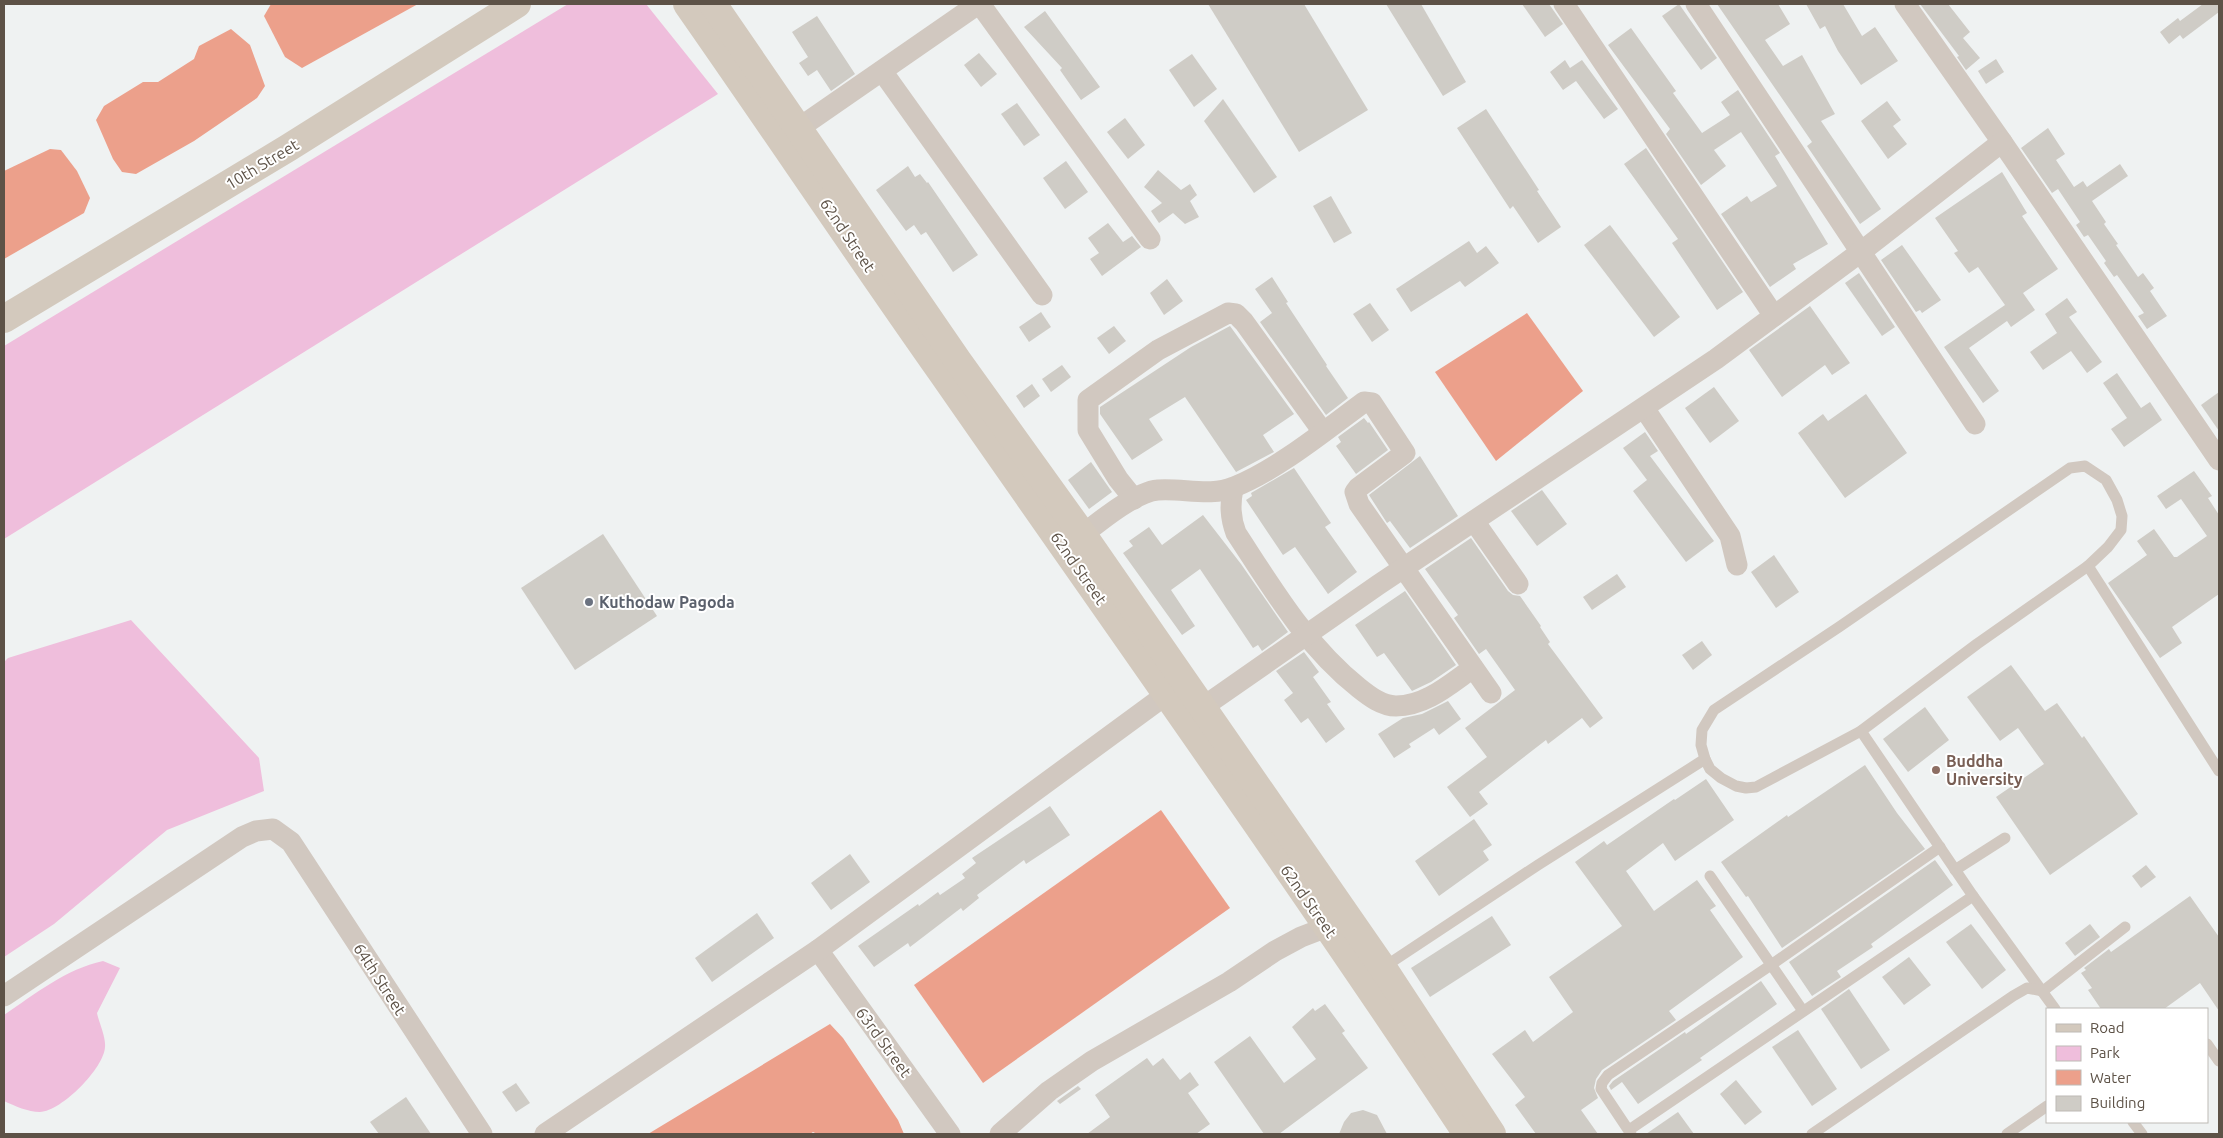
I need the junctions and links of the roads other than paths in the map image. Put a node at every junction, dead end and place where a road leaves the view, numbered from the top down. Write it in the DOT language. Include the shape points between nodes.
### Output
graph roads {
  1 [pos="517,4"];
  2 [pos="687,4"];
  3 [pos="713,4"];
  4 [pos="979,4"];
  5 [pos="1564,4"];
  6 [pos="1696,4"];
  7 [pos="1905,4"];
  8 [pos="742,64"];
  9 [pos="882,71"];
  10 [pos="799,128"];
  11 [pos="2002,142"];
  12 [pos="1150,239"];
  13 [pos="1862,251"];
  14 [pos="1042,296"];
  15 [pos="1774,316"];
  16 [pos="4,319"];
  17 [pos="949,366"];
  18 [pos="1644,408"];
  19 [pos="1975,424"];
  20 [pos="1323,432"];
  21 [pos="2219,460"];
  22 [pos="1233,488"];
  23 [pos="1134,498"];
  24 [pos="1474,522"];
  25 [pos="1074,541"];
  26 [pos="1737,565"];
  27 [pos="2088,566"];
  28 [pos="1403,569"];
  29 [pos="1518,584"];
  30 [pos="1305,635"];
  31 [pos="1473,668"];
  32 [pos="1491,693"];
  33 [pos="1167,694"];
  34 [pos="1193,714"];
  35 [pos="1861,731"];
  36 [pos="1705,759"];
  37 [pos="2219,772"];
  38 [pos="2005,838"];
  39 [pos="1940,847"];
  40 [pos="1955,870"];
  41 [pos="1710,876"];
  42 [pos="1973,896"];
  43 [pos="1336,921"];
  44 [pos="2125,927"];
  45 [pos="818,950"];
  46 [pos="1772,965"];
  47 [pos="1374,974"];
  48 [pos="2043,991"];
  49 [pos="4,996"];
  50 [pos="2054,1008"];
  51 [pos="1803,1012"];
  52 [pos="2208,1045"];
  53 [pos="2219,1061"];
  54 [pos="2046,1107"];
  55 [pos="2134,1123"];
  56 [pos="1630,1132"];
  57 [pos="482,1134"];
  58 [pos="545,1134"];
  59 [pos="950,1134"];
  60 [pos="1000,1134"];
  61 [pos="1467,1134"];
  62 [pos="1492,1134"];
  63 [pos="1812,1134"];
  64 [pos="2007,1134"];
  65 [pos="2142,1134"];
  1 -- 16 [label="main road, 10th Street" via="288,148"];
  2 -- 8 [label="main road, 62nd Street"];
  3 -- 8 [label="main road, 62nd Street"];
  4 -- 9 [label="street"];
  4 -- 12 [label="street"];
  5 -- 15 [label="street"];
  6 -- 13 [label="street"];
  7 -- 11 [label="street"];
  8 -- 10 [label="main road, 62nd Street"];
  8 -- 17 [label="main road, 62nd Street"];
  9 -- 10 [label="street"];
  9 -- 14 [label="street"];
  10 -- 17 [label="main road, 62nd Street"];
  11 -- 13 [label="street"];
  11 -- 21 [label="street"];
  13 -- 15 [label="street"];
  13 -- 19 [label="street"];
  15 -- 18 [label="street"];
  17 -- 25 [label="main road, 62nd Street"];
  18 -- 24 [label="street"];
  18 -- 26 [label="street" via="1730,536"];
  20 -- 22 [label="street"];
  20 -- 23 [label="street" via="1248,326 1236,314 1228,313 1158,350 1088,400 1088,430 1118,479"];
  20 -- 28 [label="street" via="1368,401 1404,450 1404,455 1355,492 1358,504"];
  22 -- 23 [label="street" via="1148,491"];
  22 -- 30 [label="street" via="1231,521 1236,533"];
  23 -- 25 [label="street"];
  24 -- 28 [label="street"];
  24 -- 29 [label="street"];
  25 -- 33 [label="main road, 62nd Street"];
  25 -- 34 [label="main road, 62nd Street"];
  27 -- 35 [label="lane"];
  27 -- 36 [label="lane" via="2121,530 2122,516 2106,480 2085,466 2070,468 1714,710 1702,730 1700,745"];
  27 -- 37 [label="lane"];
  28 -- 30 [label="street"];
  28 -- 31 [label="street"];
  30 -- 31 [label="street" via="1340,673 1377,701 1393,706 1419,702"];
  30 -- 34 [label="street"];
  31 -- 32 [label="street"];
  33 -- 34 [label="main road, 62nd Street"];
  33 -- 45 [label="street"];
  34 -- 43 [label="main road, 62nd Street"];
  35 -- 36 [label="lane" via="1756,787 1736,786 1721,778 1710,769"];
  35 -- 39 [label="lane"];
  36 -- 47 [label="lane"];
  38 -- 40 [label="lane"];
  39 -- 40 [label="lane"];
  39 -- 46 [label="lane"];
  40 -- 42 [label="lane"];
  41 -- 46 [label="lane"];
  42 -- 48 [label="lane"];
  42 -- 51 [label="lane"];
  43 -- 47 [label="main road, 62nd Street"];
  43 -- 60 [label="street" via="1275,951 1229,982 1092,1061 1049,1091"];
  44 -- 48 [label="lane"];
  45 -- 58 [label="street"];
  45 -- 59 [label="street, 63rd Street"];
  46 -- 51 [label="lane"];
  46 -- 56 [label="lane" via="1605,1079 1601,1089"];
  47 -- 61 [label="main road, 62nd Street"];
  47 -- 62 [label="main road, 62nd Street"];
  48 -- 50 [label="lane"];
  48 -- 63 [label="lane" via="2027,988 2013,996"];
  49 -- 57 [label="street, 64th Street" via="242,837 273,829 291,842"];
  51 -- 56 [label="lane"];
  52 -- 53 [label="lane"];
  54 -- 64 [label="lane"];
  55 -- 65 [label="lane"];
}
